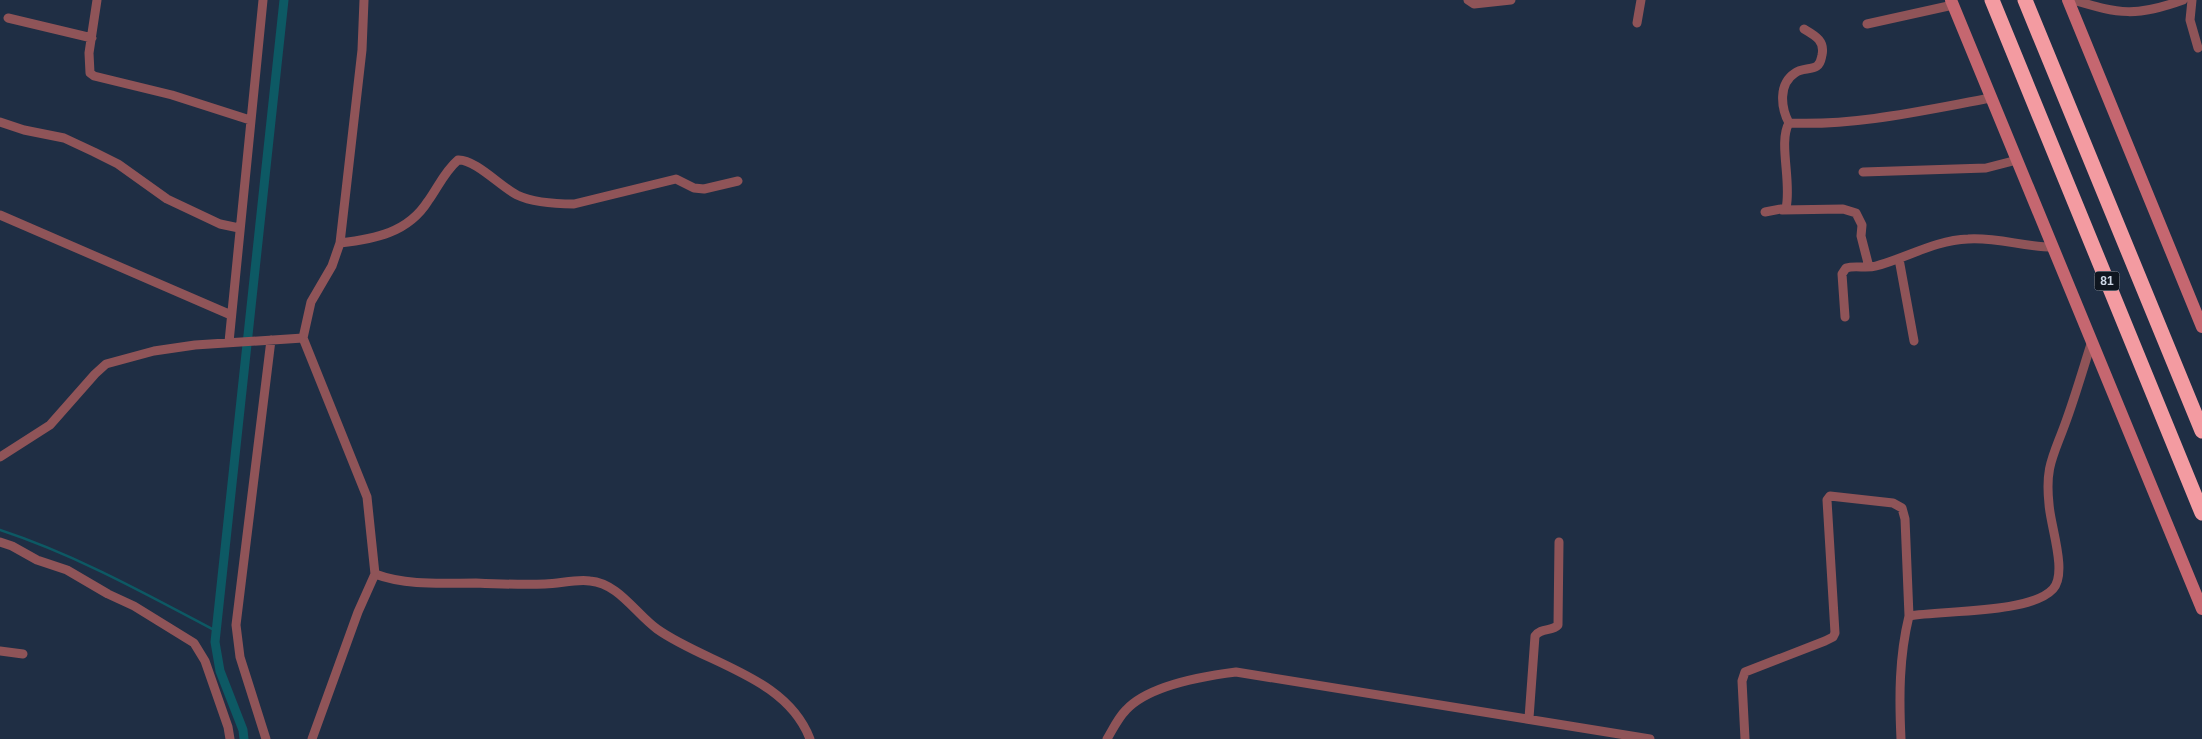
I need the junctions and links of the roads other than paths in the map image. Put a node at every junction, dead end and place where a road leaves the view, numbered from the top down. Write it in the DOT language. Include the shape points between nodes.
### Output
graph roads {
  1 [pos="97,0"];
  2 [pos="263,0"];
  3 [pos="364,0"];
  4 [pos="1468,0"];
  5 [pos="1511,0"];
  6 [pos="1641,0"];
  7 [pos="1992,0"];
  8 [pos="2025,0"];
  9 [pos="2068,0"];
  10 [pos="2073,0"];
  11 [pos="2183,0"];
  12 [pos="2192,0"];
  13 [pos="1952,2"];
  14 [pos="8,18"];
  15 [pos="1638,23"];
  16 [pos="1866,24"];
  17 [pos="1804,29"];
  18 [pos="92,38"];
  19 [pos="2198,48"];
  20 [pos="1991,98"];
  21 [pos="250,120"];
  22 [pos="0,122"];
  23 [pos="1789,123"];
  24 [pos="2017,160"];
  25 [pos="1863,172"];
  26 [pos="738,181"];
  27 [pos="1782,210"];
  28 [pos="1765,212"];
  29 [pos="0,215"];
  30 [pos="239,228"];
  31 [pos="340,243"];
  32 [pos="2053,247"];
  33 [pos="1899,259"];
  34 [pos="1869,267"];
  35 [pos="231,315"];
  36 [pos="1845,317"];
  37 [pos="2202,327"];
  38 [pos="303,338"];
  39 [pos="267,340"];
  40 [pos="1914,341"];
  41 [pos="2092,341"];
  42 [pos="229,342"];
  43 [pos="2202,430"];
  44 [pos="0,457"];
  45 [pos="2202,512"];
  46 [pos="0,542"];
  47 [pos="1559,542"];
  48 [pos="375,574"];
  49 [pos="2202,610"];
  50 [pos="1909,616"];
  51 [pos="0,651"];
  52 [pos="23,654"];
  53 [pos="1529,718"];
  54 [pos="230,739"];
  55 [pos="266,739"];
  56 [pos="312,739"];
  57 [pos="810,739"];
  58 [pos="1107,739"];
  59 [pos="1650,739"];
  60 [pos="1745,739"];
  61 [pos="1901,739"];
  1 -- 18 [label="street"];
  2 -- 21 [label="street"];
  3 -- 31 [label="street" via="362,50"];
  4 -- 5 [label="street" via="1474,4"];
  6 -- 15 [label="street"];
  7 -- 45 [label="highway, 81"];
  8 -- 43 [label="highway, 81"];
  9 -- 37 [label="main road"];
  10 -- 11 [label="street" via="2114,12 2143,13"];
  12 -- 19 [label="street" via="2190,20"];
  13 -- 16 [label="street"];
  13 -- 20 [label="main road"];
  14 -- 18 [label="street"];
  17 -- 23 [label="street" via="1821,41 1822,54 1817,66 1796,72 1787,80 1782,100"];
  18 -- 21 [label="street" via="88,69 94,76 172,95"];
  20 -- 23 [label="street" via="1848,121"];
  20 -- 24 [label="main road"];
  21 -- 30 [label="street"];
  22 -- 30 [label="street" via="64,138 87,148 118,164 167,198 220,224"];
  23 -- 27 [label="street" via="1784,136 1789,180 1787,202"];
  24 -- 25 [label="street" via="1986,168"];
  24 -- 32 [label="main road"];
  26 -- 31 [label="street" via="704,189 694,188 676,178 574,204 558,204 517,195 469,163 458,160 449,168 427,203 405,225 382,236"];
  27 -- 28 [label="street"];
  27 -- 34 [label="street" via="1843,209 1856,213 1862,226 1861,236"];
  29 -- 35 [label="street"];
  30 -- 35 [label="street"];
  31 -- 38 [label="street" via="332,266 311,302"];
  32 -- 33 [label="street" via="1969,238 1942,243"];
  32 -- 41 [label="main road"];
  33 -- 34 [label="street"];
  33 -- 40 [label="street"];
  34 -- 36 [label="street" via="1856,265 1842,270"];
  35 -- 42 [label="street"];
  38 -- 39 [label="street"];
  38 -- 48 [label="street" via="367,497"];
  39 -- 42 [label="street"];
  39 -- 55 [label="street" via="236,625 240,657"];
  41 -- 49 [label="main road"];
  41 -- 50 [label="street" via="2051,458 2049,505 2059,566 2059,579 2052,590 2020,604"];
  42 -- 44 [label="street" via="154,351 106,364 50,425"];
  46 -- 54 [label="street" via="37,560 68,570 194,643 205,661"];
  47 -- 53 [label="street" via="1558,624 1541,630 1535,636"];
  48 -- 56 [label="street"];
  48 -- 57 [label="street" via="412,582 544,584 590,580 604,584 656,629 680,644 724,663 774,694 799,719"];
  50 -- 60 [label="street" via="1902,508 1893,503 1830,496 1827,500 1835,632 1825,641 1745,672 1742,681"];
  50 -- 61 [label="street" via="1899,690"];
  51 -- 52 [label="street"];
  53 -- 58 [label="street" via="1236,672 1165,688 1137,700 1123,714"];
  53 -- 59 [label="street"];
}
